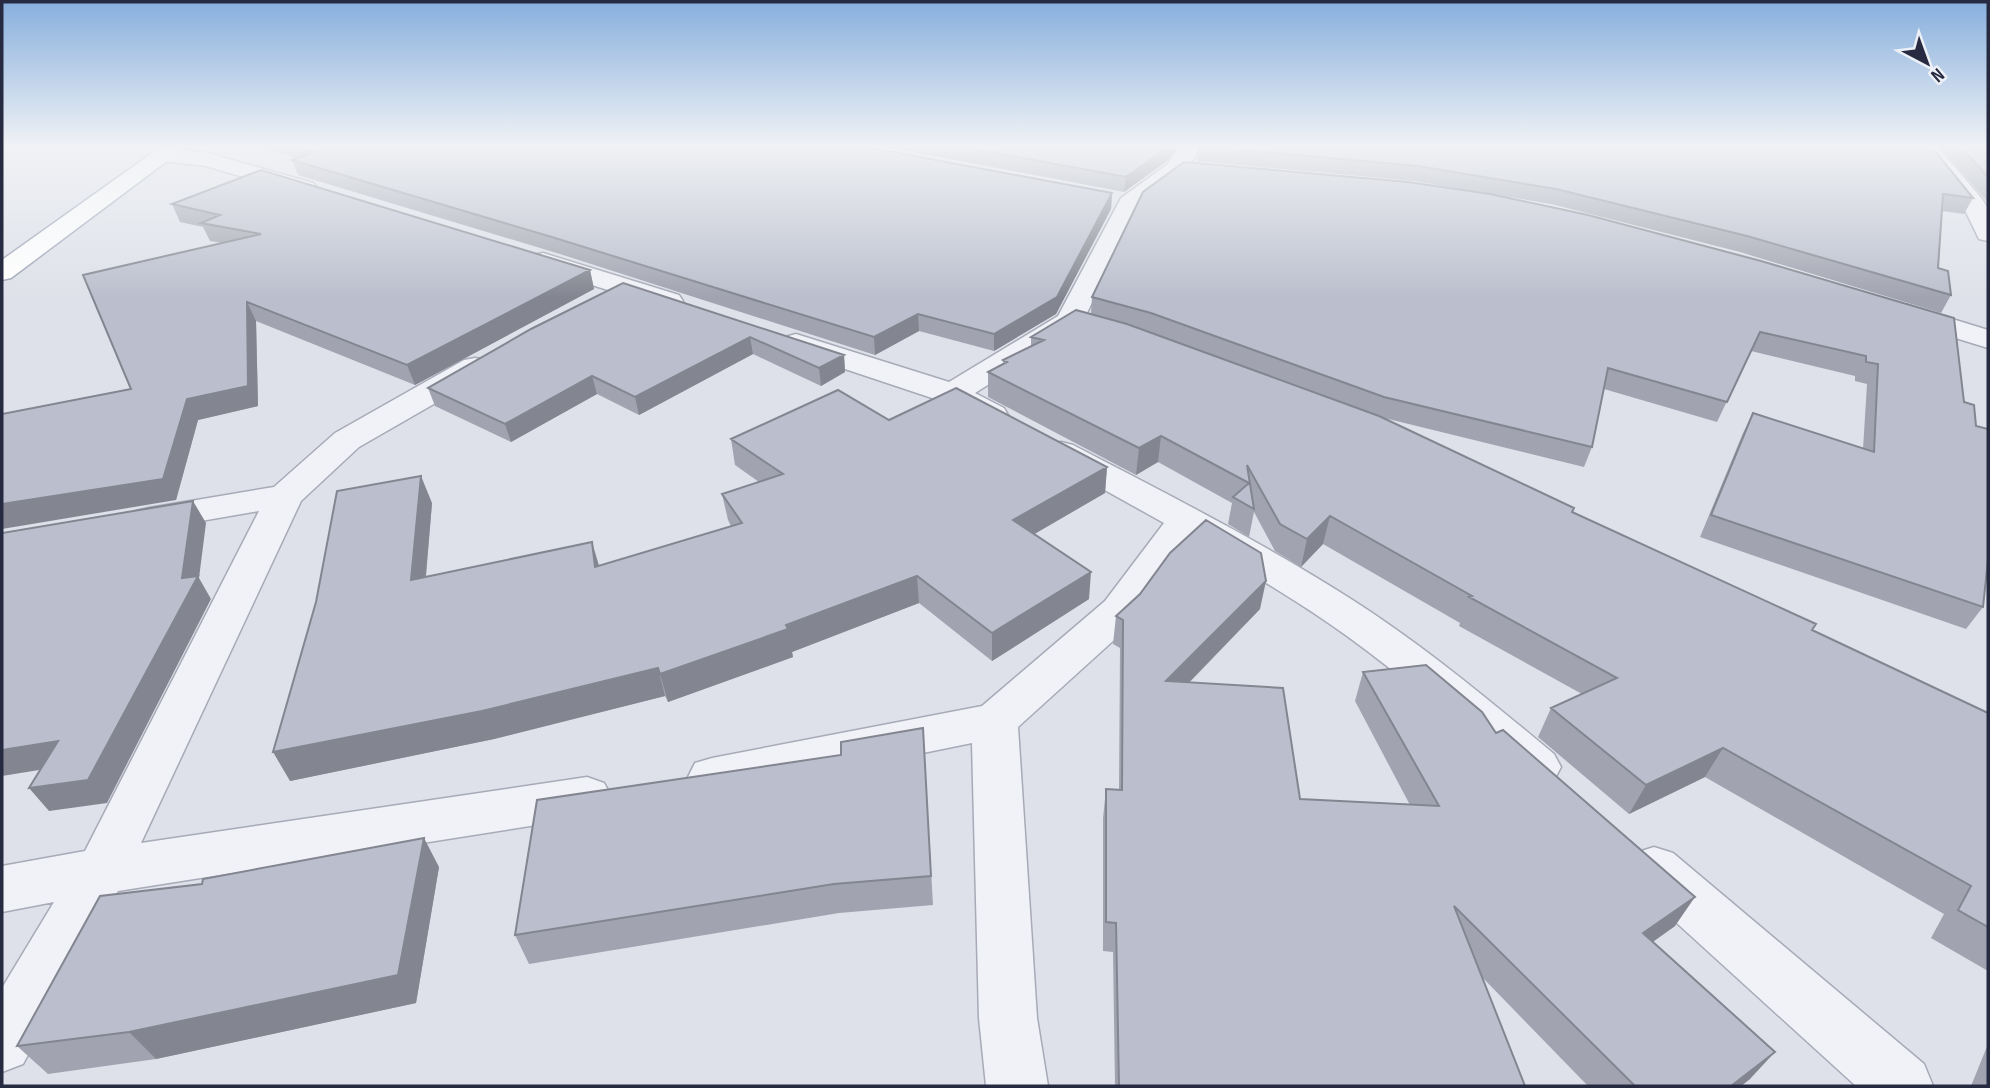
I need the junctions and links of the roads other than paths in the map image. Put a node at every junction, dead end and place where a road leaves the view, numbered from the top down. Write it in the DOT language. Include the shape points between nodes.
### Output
graph roads {
  1 [pos="92,197"];
  2 [pos="101,197"];
  3 [pos="1138,197"];
  4 [pos="1968,197"];
  5 [pos="1102,198"];
  6 [pos="1129,203"];
  7 [pos="1988,234"];
  8 [pos="520,254"];
  9 [pos="2,257"];
  10 [pos="2,272"];
  11 [pos="625,287"];
  12 [pos="1880,306"];
  13 [pos="697,310"];
  14 [pos="575,312"];
  15 [pos="1987,332"];
  16 [pos="771,335"];
  17 [pos="502,351"];
  18 [pos="952,394"];
  19 [pos="285,496"];
  20 [pos="1186,519"];
  21 [pos="110,525"];
  22 [pos="995,721"];
  23 [pos="1572,797"];
  24 [pos="1624,843"];
  25 [pos="102,871"];
  26 [pos="2,889"];
  27 [pos="2,1043"];
  28 [pos="1017,1086"];
  29 [pos="1902,1086"];
  1 -- 9 [label="main road"];
  2 -- 10 [label="main road"];
  3 -- 6 [label="street"];
  4 -- 7 [label="street"];
  5 -- 6 [label="street"];
  6 -- 18 [label="street" via="1087,326"];
  8 -- 11 [label="street"];
  11 -- 13 [label="street"];
  11 -- 14 [label="street"];
  12 -- 15 [label="street"];
  16 -- 18 [label="street"];
  17 -- 19 [label="street" via="347,439"];
  18 -- 20 [label="street"];
  19 -- 21 [label="street"];
  19 -- 25 [label="street"];
  20 -- 22 [label="street" via="1120,611"];
  20 -- 23 [label="street" via="1338,610 1446,689"];
  22 -- 25 [label="street" via="648,788"];
  22 -- 28 [label="street" via="1008,1018"];
  24 -- 29 [label="street"];
  25 -- 26 [label="street"];
  25 -- 27 [label="street"];
}
